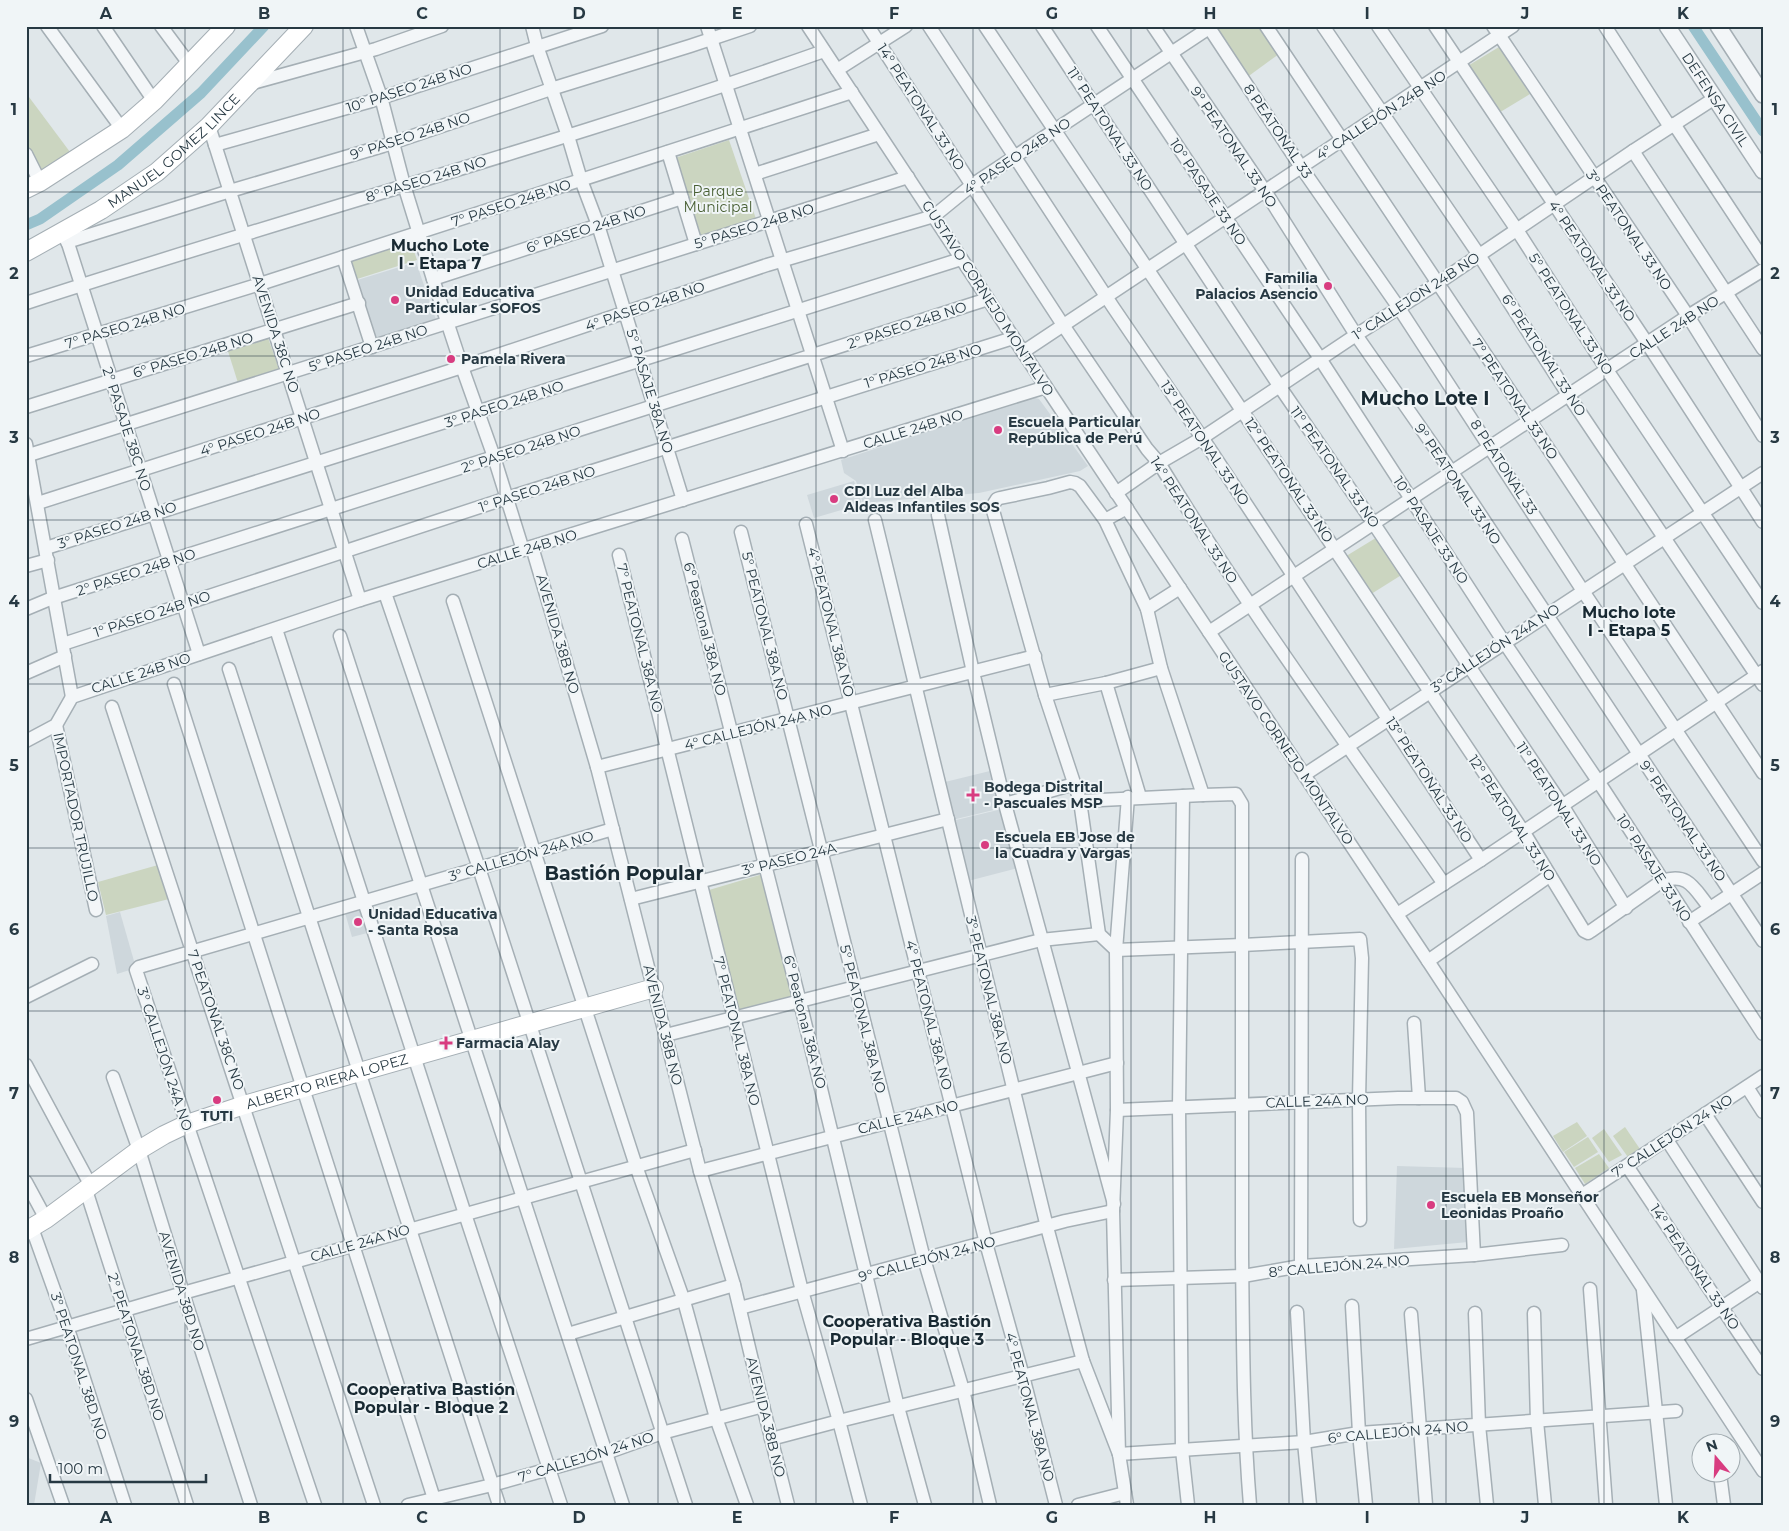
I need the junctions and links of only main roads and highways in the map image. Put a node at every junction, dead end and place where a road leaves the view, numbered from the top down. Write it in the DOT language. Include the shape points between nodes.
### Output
graph roads {
  1 [pos="304,26"];
  2 [pos="224,27"];
  3 [pos="33,186"];
  4 [pos="26,252"];
  5 [pos="654,988"];
  6 [pos="35,1226"];
  1 -- 4 [label="main road, MANUEL GOMEZ LINCE" via="209,126 157,172 65,237"];
  2 -- 3 [label="main road" via="190,65 122,129"];
  5 -- 6 [label="main road, ALBERTO RIERA LOPEZ" via="187,1124 139,1150"];
}
